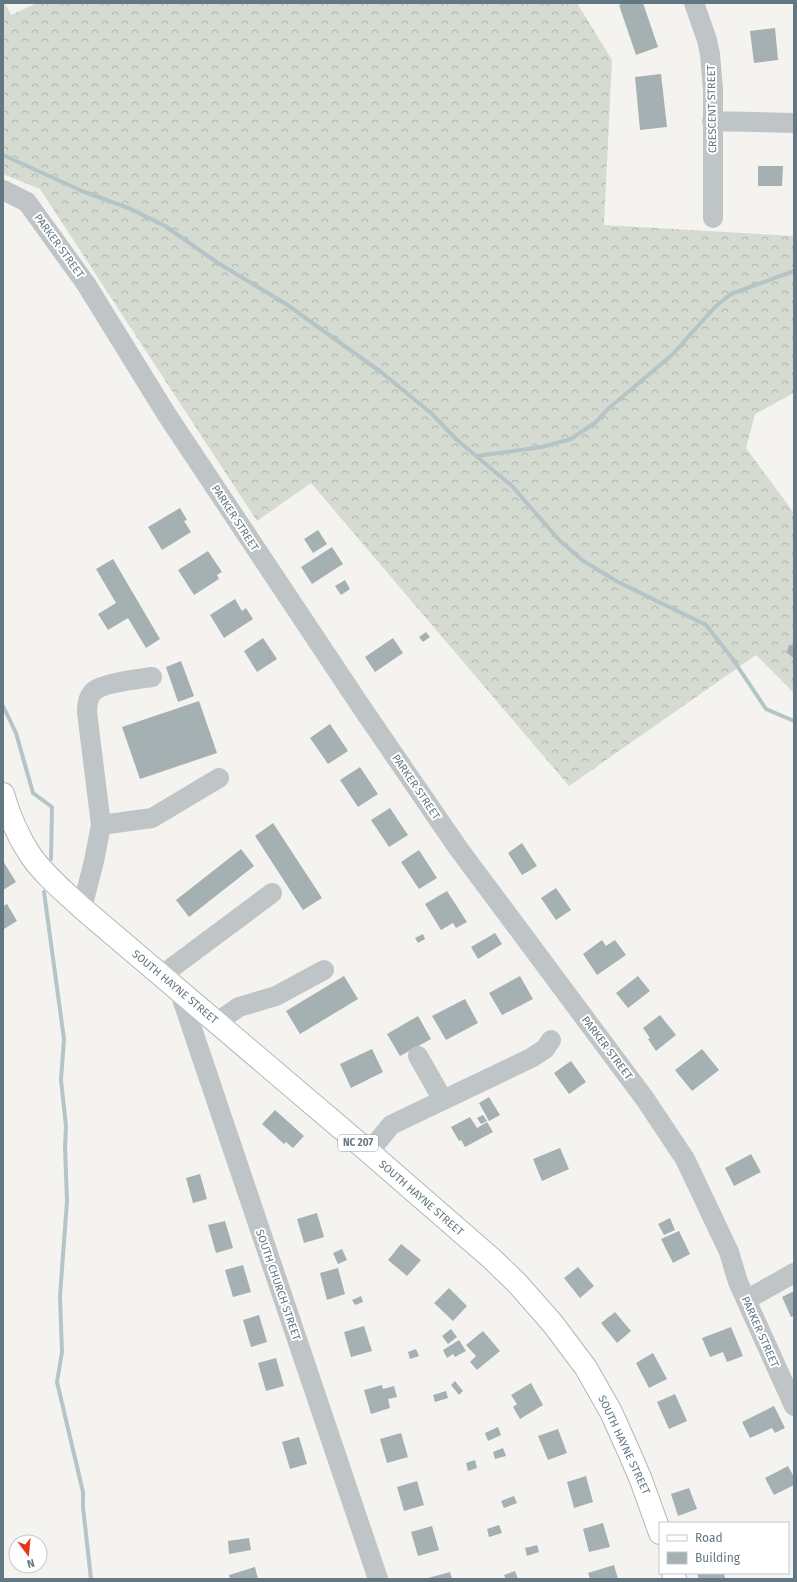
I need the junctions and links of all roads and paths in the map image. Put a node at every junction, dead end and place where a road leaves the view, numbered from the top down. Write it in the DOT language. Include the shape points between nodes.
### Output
graph roads {
  1 [pos="694,3"];
  2 [pos="712,121"];
  3 [pos="794,122"];
  4 [pos="3,190"];
  5 [pos="713,218"];
  6 [pos="152,677"];
  7 [pos="219,778"];
  8 [pos="3,796"];
  9 [pos="101,825"];
  10 [pos="272,893"];
  11 [pos="82,908"];
  12 [pos="324,970"];
  13 [pos="162,976"];
  14 [pos="179,990"];
  15 [pos="217,1022"];
  16 [pos="550,1040"];
  17 [pos="418,1056"];
  18 [pos="443,1100"];
  19 [pos="369,1152"];
  20 [pos="794,1273"];
  21 [pos="746,1300"];
  22 [pos="794,1406"];
  23 [pos="659,1530"];
  24 [pos="378,1579"];
  1 -- 2 [label="street, CRESCENT STREET" via="710,54"];
  2 -- 3 [label="street"];
  2 -- 5 [label="street, CRESCENT STREET"];
  4 -- 21 [label="street, PARKER STREET" via="27,202 86,284 184,440 458,848 641,1093 676,1145 729,1252"];
  6 -- 9 [label="street" via="105,685 94,691 87,702"];
  7 -- 9 [label="street" via="152,818"];
  8 -- 11 [label="main road, SOUTH HAYNE STREET / NC 207" via="31,856"];
  9 -- 11 [label="street"];
  10 -- 13 [label="street"];
  11 -- 13 [label="main road, SOUTH HAYNE STREET / NC 207"];
  12 -- 15 [label="street" via="276,996 239,1007"];
  13 -- 14 [label="main road, SOUTH HAYNE STREET / NC 207"];
  14 -- 15 [label="main road, SOUTH HAYNE STREET / NC 207"];
  14 -- 24 [label="street, SOUTH CHURCH STREET"];
  15 -- 19 [label="main road, SOUTH HAYNE STREET / NC 207"];
  16 -- 18 [label="street" via="545,1049 531,1058"];
  17 -- 18 [label="street"];
  18 -- 19 [label="street" via="391,1125"];
  19 -- 23 [label="main road, SOUTH HAYNE STREET / NC 207" via="517,1282 553,1324 586,1368 611,1412 641,1480"];
  20 -- 21 [label="street"];
  21 -- 22 [label="street, PARKER STREET"];
}
